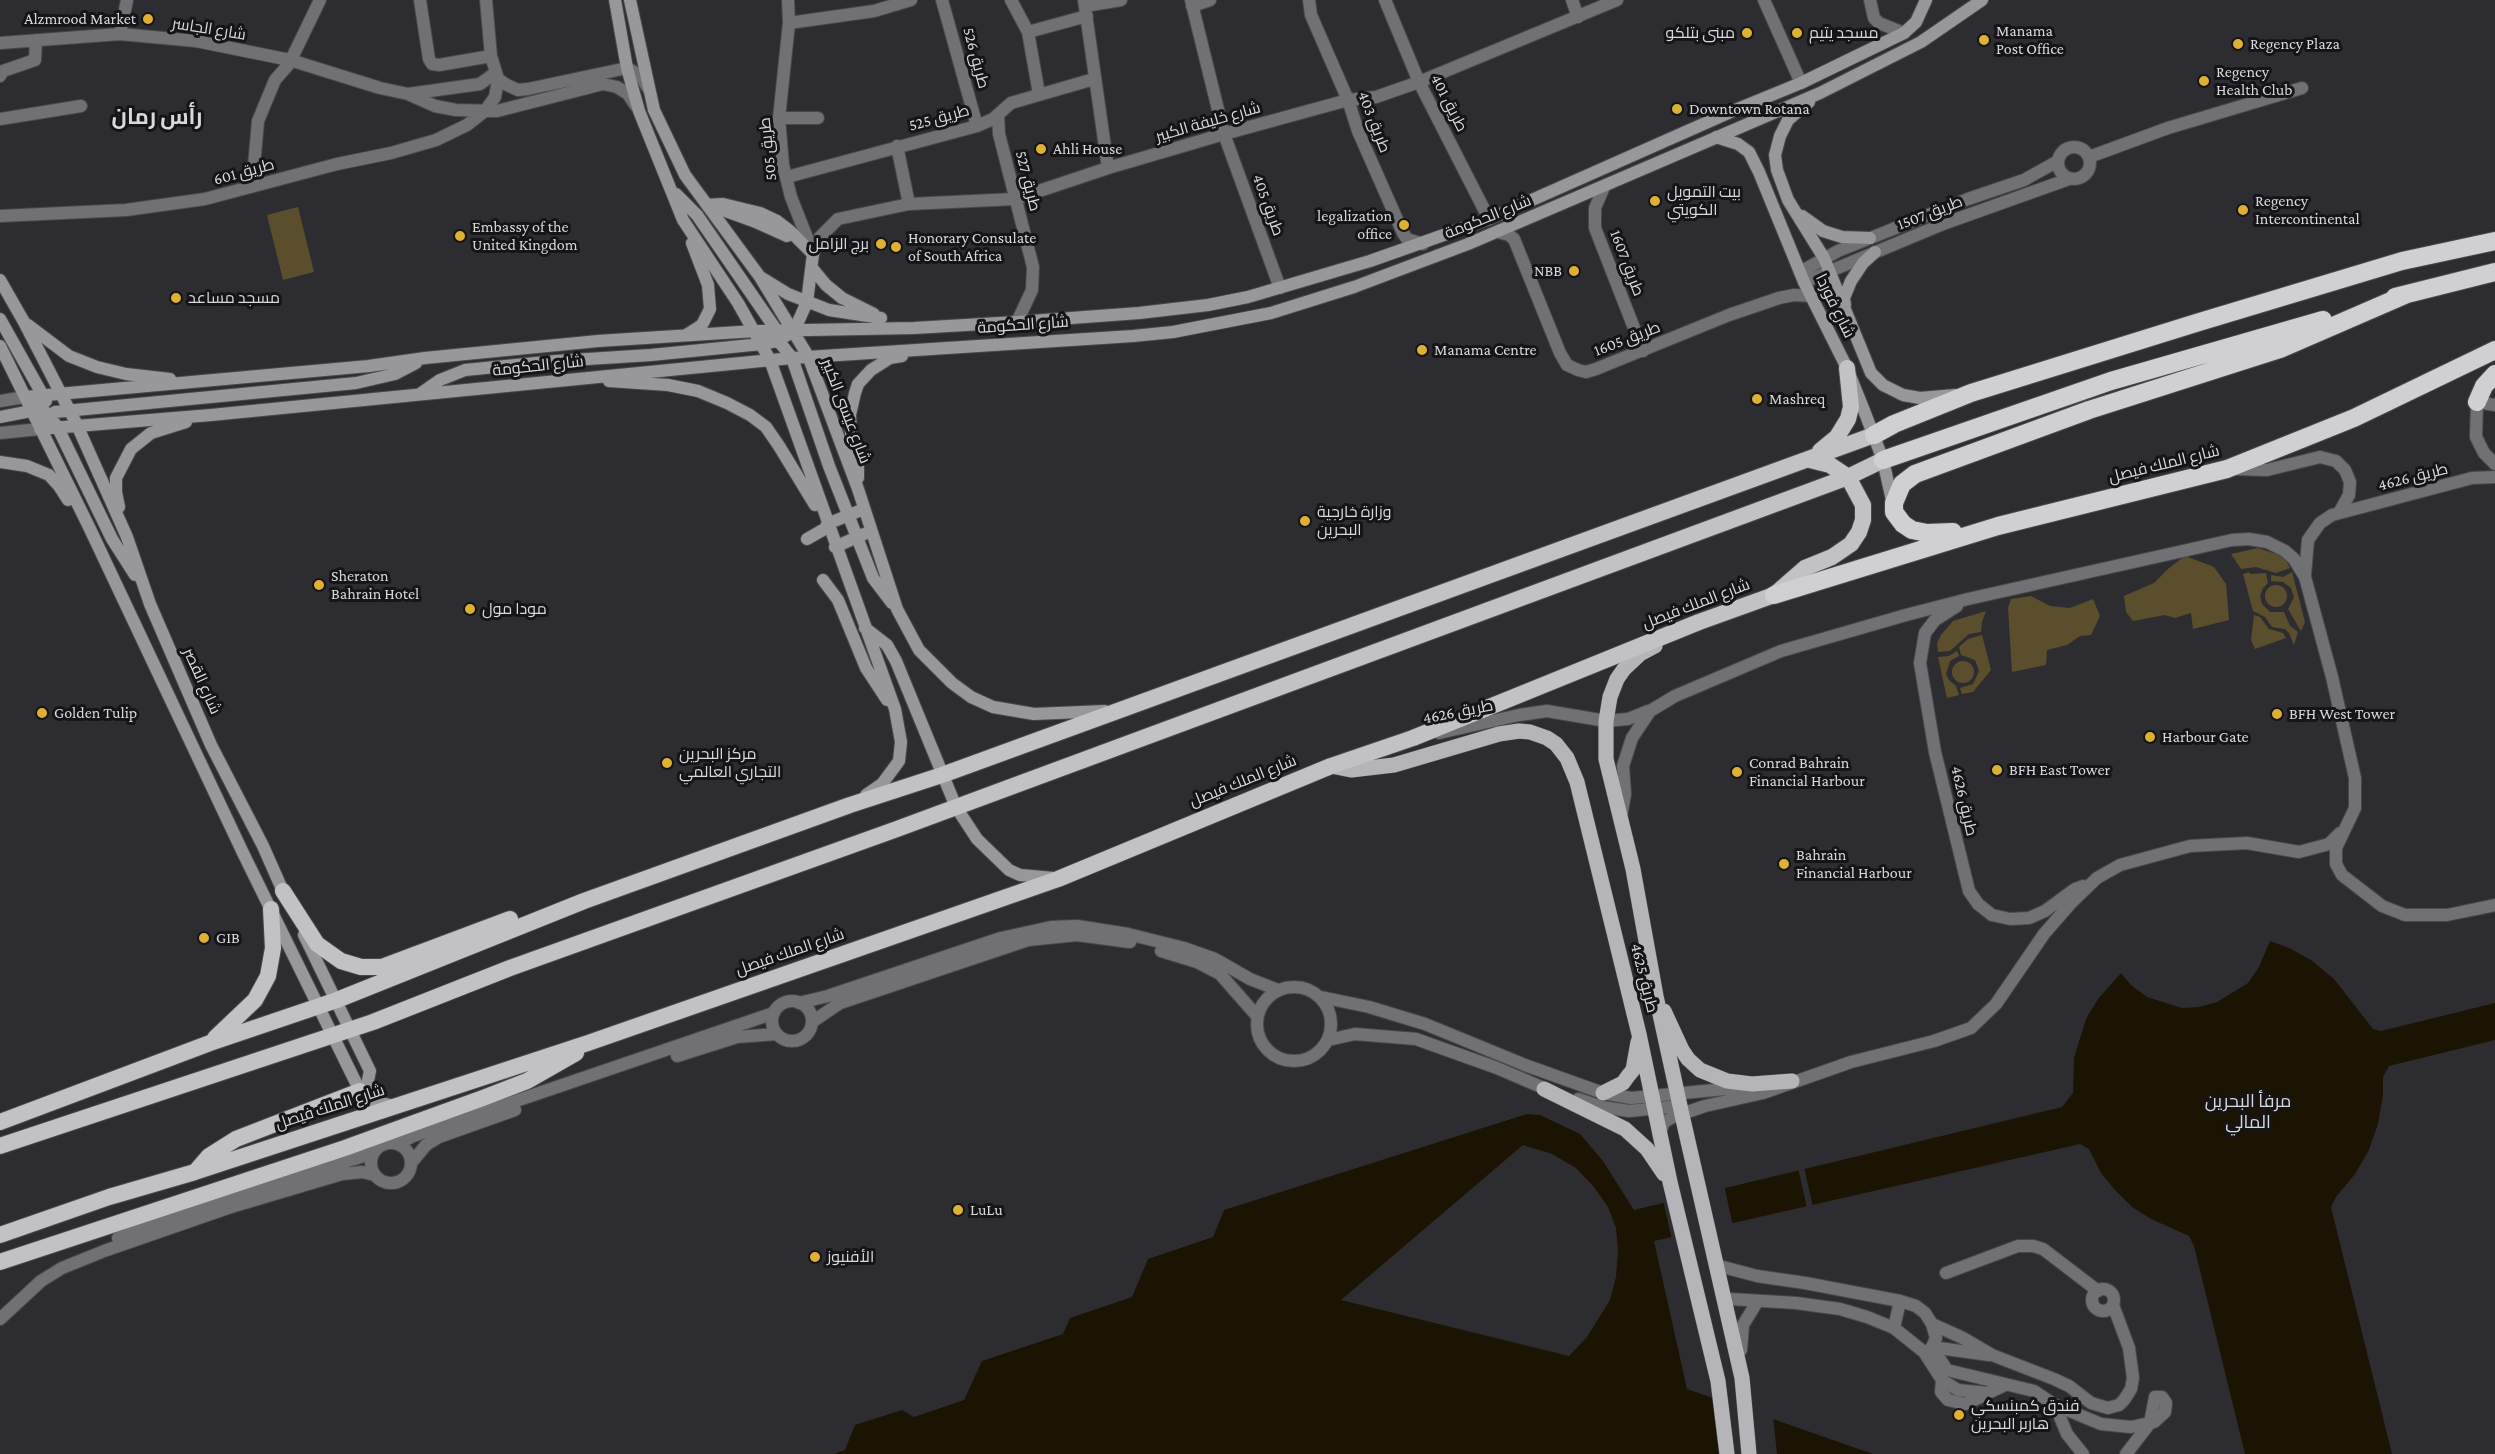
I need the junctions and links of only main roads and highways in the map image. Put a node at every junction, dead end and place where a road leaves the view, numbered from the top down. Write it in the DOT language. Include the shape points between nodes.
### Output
graph roads {
  1 [pos="615,0"];
  2 [pos="630,0"];
  3 [pos="1926,0"];
  4 [pos="1982,0"];
  5 [pos="1820,93"];
  6 [pos="1716,137"];
  7 [pos="672,190"];
  8 [pos="1788,200"];
  9 [pos="707,205"];
  10 [pos="683,220"];
  11 [pos="1870,238"];
  12 [pos="2495,241"];
  13 [pos="1875,252"];
  14 [pos="812,268"];
  15 [pos="2495,272"];
  16 [pos="760,277"];
  17 [pos="0,280"];
  18 [pos="2407,294"];
  19 [pos="807,302"];
  20 [pos="1845,312"];
  21 [pos="881,318"];
  22 [pos="0,319"];
  23 [pos="24,322"];
  24 [pos="914,328"];
  25 [pos="794,330"];
  26 [pos="755,331"];
  27 [pos="684,336"];
  28 [pos="778,336"];
  29 [pos="762,344"];
  30 [pos="976,345"];
  31 [pos="0,346"];
  32 [pos="2495,351"];
  33 [pos="808,356"];
  34 [pos="425,358"];
  35 [pos="792,358"];
  36 [pos="770,360"];
  37 [pos="1847,368"];
  38 [pos="2495,374"];
  39 [pos="581,378"];
  40 [pos="183,381"];
  41 [pos="1971,393"];
  42 [pos="420,394"];
  43 [pos="63,395"];
  44 [pos="25,398"];
  45 [pos="2486,403"];
  46 [pos="45,408"];
  47 [pos="70,410"];
  48 [pos="211,415"];
  49 [pos="0,417"];
  50 [pos="77,425"];
  51 [pos="57,426"];
  52 [pos="40,429"];
  53 [pos="1874,435"];
  54 [pos="1810,460"];
  55 [pos="1883,460"];
  56 [pos="0,462"];
  57 [pos="1848,477"];
  58 [pos="858,489"];
  59 [pos="864,509"];
  60 [pos="1894,513"];
  61 [pos="848,516"];
  62 [pos="827,523"];
  63 [pos="1998,526"];
  64 [pos="90,529"];
  65 [pos="872,531"];
  66 [pos="127,537"];
  67 [pos="857,537"];
  68 [pos="807,539"];
  69 [pos="835,547"];
  70 [pos="823,580"];
  71 [pos="144,589"];
  72 [pos="1774,595"];
  73 [pos="897,609"];
  74 [pos="1699,622"];
  75 [pos="864,627"];
  76 [pos="895,709"];
  77 [pos="1117,710"];
  78 [pos="1331,766"];
  79 [pos="942,775"];
  80 [pos="850,805"];
  81 [pos="956,807"];
  82 [pos="1058,879"];
  83 [pos="283,891"];
  84 [pos="584,901"];
  85 [pos="271,909"];
  86 [pos="1656,996"];
  87 [pos="337,1000"];
  88 [pos="317,1007"];
  89 [pos="351,1030"];
  90 [pos="1639,1034"];
  91 [pos="332,1037"];
  92 [pos="210,1043"];
  93 [pos="588,1043"];
  94 [pos="1792,1081"];
  95 [pos="1544,1089"];
  96 [pos="360,1091"];
  97 [pos="1603,1094"];
  98 [pos="395,1106"];
  99 [pos="0,1122"];
  100 [pos="0,1146"];
  101 [pos="195,1172"];
  102 [pos="1672,1189"];
  103 [pos="0,1235"];
  104 [pos="0,1262"];
  105 [pos="1727,1454"];
  106 [pos="1749,1454"];
  1 -- 7 [label="main road" via="639,111"];
  2 -- 9 [label="main road, شارع عيسى الكبير" via="654,110 680,164"];
  3 -- 24 [label="main road, شارع الحكومة" via="1916,22 1904,33 1801,84 1423,244 1280,288 1208,305"];
  4 -- 5 [label="main road, شارع الحكومة" via="1920,42"];
  5 -- 6 [label="main road, شارع الحكومة"];
  5 -- 8 [label="main road, شارع فوردا" via="1788,120 1780,136 1775,155"];
  6 -- 30 [label="main road, شارع الحكومة" via="1498,232 1304,304 1173,332"];
  6 -- 37 [label="main road, شارع فوردا" via="1738,144 1749,153 1802,277"];
  7 -- 10 [label="main road"];
  7 -- 28 [label="main road" via="697,215"];
  8 -- 11 [label="main road" via="1806,221 1822,231 1842,237"];
  8 -- 20 [label="main road, شارع فوردا" via="1824,258"];
  9 -- 14 [label="main road" via="781,232 813,254"];
  9 -- 16 [label="main road, شارع عيسى الكبير"];
  10 -- 26 [label="main road"];
  10 -- 27 [label="main road" via="708,285 710,309 702,325"];
  12 -- 41 [label="highway" via="2390,265"];
  13 -- 20 [label="main road" via="1847,289"];
  14 -- 19 [label="main road"];
  14 -- 21 [label="main road" via="843,298"];
  15 -- 18 [label="highway"];
  16 -- 19 [label="main road"];
  16 -- 25 [label="main road, شارع عيسى الكبير"];
  17 -- 23 [label="main road, شارع القصر"];
  18 -- 55 [label="highway" via="2111,381"];
  18 -- 60 [label="highway" via="2280,349 2089,410 1915,474 1896,494"];
  19 -- 21 [label="main road" via="851,315"];
  19 -- 25 [label="main road"];
  20 -- 41 [label="main road, شارع فوردا" via="1871,374 1877,379 1903,395 1920,398"];
  21 -- 24 [label="main road"];
  22 -- 46 [label="main road"];
  23 -- 40 [label="main road" via="69,356 97,367"];
  23 -- 43 [label="main road, شارع القصر"];
  24 -- 25 [label="main road, شارع الحكومة"];
  25 -- 28 [label="main road, شارع الحكومة"];
  25 -- 33 [label="main road, شارع عيسى الكبير"];
  26 -- 27 [label="main road, شارع الحكومة"];
  26 -- 28 [label="main road, شارع الحكومة"];
  26 -- 29 [label="main road"];
  27 -- 34 [label="main road, شارع الحكومة"];
  28 -- 29 [label="main road"];
  28 -- 33 [label="main road"];
  28 -- 35 [label="main road"];
  29 -- 36 [label="main road"];
  29 -- 42 [label="main road" via="465,370"];
  30 -- 33 [label="main road, شارع الحكومة"];
  30 -- 58 [label="main road" via="890,358 863,376 850,415 858,459"];
  31 -- 44 [label="main road"];
  32 -- 63 [label="highway, شارع الملك فيصل" via="2354,418 2227,469"];
  33 -- 35 [label="main road, شارع الحكومة"];
  33 -- 58 [label="main road, شارع عيسى الكبير"];
  34 -- 40 [label="main road, شارع الحكومة"];
  34 -- 47 [label="main road" via="395,374 356,383"];
  35 -- 36 [label="main road, شارع الحكومة"];
  35 -- 61 [label="main road"];
  36 -- 39 [label="main road, شارع الحكومة"];
  36 -- 62 [label="main road"];
  37 -- 53 [label="main road, شارع فوردا"];
  37 -- 54 [label="highway" via="1851,407 1848,419 1837,437"];
  38 -- 45 [label="highway" via="2484,386"];
  39 -- 42 [label="main road, شارع الحكومة"];
  39 -- 62 [label="main road" via="668,385 698,392 750,416 766,427"];
  40 -- 43 [label="main road, شارع الحكومة"];
  41 -- 53 [label="highway"];
  42 -- 48 [label="main road, شارع الحكومة"];
  43 -- 46 [label="main road, شارع الحكومة"];
  43 -- 47 [label="main road, شارع القصر"];
  44 -- 46 [label="main road"];
  44 -- 46 [label="main road, شارع الحكومة"];
  46 -- 47 [label="main road"];
  46 -- 49 [label="main road"];
  46 -- 50 [label="main road"];
  46 -- 51 [label="main road"];
  46 -- 52 [label="main road"];
  47 -- 50 [label="main road, شارع القصر"];
  48 -- 50 [label="main road, شارع الحكومة"];
  48 -- 66 [label="main road" via="151,433 131,449 116,478"];
  50 -- 51 [label="main road, شارع الحكومة"];
  50 -- 66 [label="main road, شارع القصر"];
  51 -- 52 [label="main road, شارع الحكومة"];
  51 -- 71 [label="main road" via="112,539"];
  52 -- 64 [label="main road"];
  53 -- 54 [label="highway"];
  53 -- 55 [label="main road, شارع فوردا"];
  54 -- 57 [label="highway" via="1830,465"];
  54 -- 77 [label="highway"];
  55 -- 57 [label="highway"];
  55 -- 60 [label="main road, شارع فوردا"];
  56 -- 64 [label="main road" via="27,466 49,476"];
  57 -- 72 [label="highway" via="1863,505 1859,532 1851,544 1805,568"];
  57 -- 81 [label="highway"];
  58 -- 59 [label="main road, شارع عيسى الكبير"];
  59 -- 61 [label="main road"];
  59 -- 65 [label="main road, شارع عيسى الكبير"];
  60 -- 63 [label="highway" via="1912,530 1927,533"];
  61 -- 62 [label="main road"];
  61 -- 67 [label="main road"];
  62 -- 68 [label="main road"];
  62 -- 69 [label="main road"];
  63 -- 72 [label="highway, شارع الملك فيصل"];
  64 -- 85 [label="main road"];
  65 -- 67 [label="main road"];
  65 -- 73 [label="main road, شارع عيسى الكبير"];
  66 -- 71 [label="main road, شارع القصر"];
  67 -- 69 [label="main road"];
  67 -- 73 [label="main road" via="873,578"];
  69 -- 75 [label="main road"];
  70 -- 76 [label="main road" via="838,600 866,668"];
  71 -- 83 [label="main road, شارع القصر" via="211,744"];
  72 -- 74 [label="highway, شارع الملك فيصل"];
  73 -- 77 [label="main road, شارع عيسى الكبير" via="919,650 971,697 993,707 1034,714"];
  74 -- 78 [label="highway, شارع الملك فيصل" via="1413,738"];
  74 -- 86 [label="main road, طريق 4625" via="1640,654 1624,669 1610,697 1606,721 1606,759 1633,868"];
  75 -- 76 [label="main road"];
  75 -- 79 [label="main road" via="887,645 896,661"];
  76 -- 80 [label="main road" via="901,742 899,761 882,784"];
  77 -- 79 [label="highway"];
  78 -- 82 [label="highway, شارع الملك فيصل"];
  78 -- 90 [label="main road, طريق 4625" via="1351,770 1394,765 1519,731 1537,734 1556,744 1577,782"];
  79 -- 80 [label="highway"];
  79 -- 81 [label="main road"];
  80 -- 84 [label="highway"];
  81 -- 82 [label="main road" via="977,839 1009,870"];
  81 -- 89 [label="highway" via="510,968"];
  82 -- 93 [label="highway, شارع الملك فيصل"];
  83 -- 84 [label="highway" via="316,944 341,962 361,967 382,967 508,920"];
  83 -- 87 [label="main road, شارع القصر"];
  84 -- 87 [label="highway"];
  85 -- 88 [label="main road"];
  85 -- 92 [label="highway" via="273,948 268,976 255,1000"];
  86 -- 94 [label="main road" via="1682,1050 1700,1070 1727,1081 1752,1084"];
  86 -- 106 [label="main road, طريق 4625" via="1742,1378"];
  87 -- 88 [label="highway"];
  87 -- 89 [label="main road, شارع القصر"];
  88 -- 91 [label="main road"];
  88 -- 92 [label="highway"];
  89 -- 91 [label="highway"];
  89 -- 96 [label="main road, شارع القصر" via="370,1071 367,1085"];
  90 -- 97 [label="main road" via="1633,1070 1623,1083"];
  90 -- 102 [label="main road, طريق 4625"];
  91 -- 96 [label="main road"];
  91 -- 100 [label="highway"];
  92 -- 99 [label="highway"];
  93 -- 98 [label="highway, شارع الملك فيصل"];
  93 -- 104 [label="highway" via="527,1082 334,1152"];
  95 -- 102 [label="main road" via="1625,1129 1647,1149"];
  96 -- 98 [label="main road" via="367,1098"];
  96 -- 101 [label="highway" via="236,1139 209,1156"];
  98 -- 101 [label="highway, شارع الملك فيصل"];
  101 -- 103 [label="highway, شارع الملك فيصل"];
  102 -- 105 [label="main road, طريق 4625" via="1718,1381"];
}
